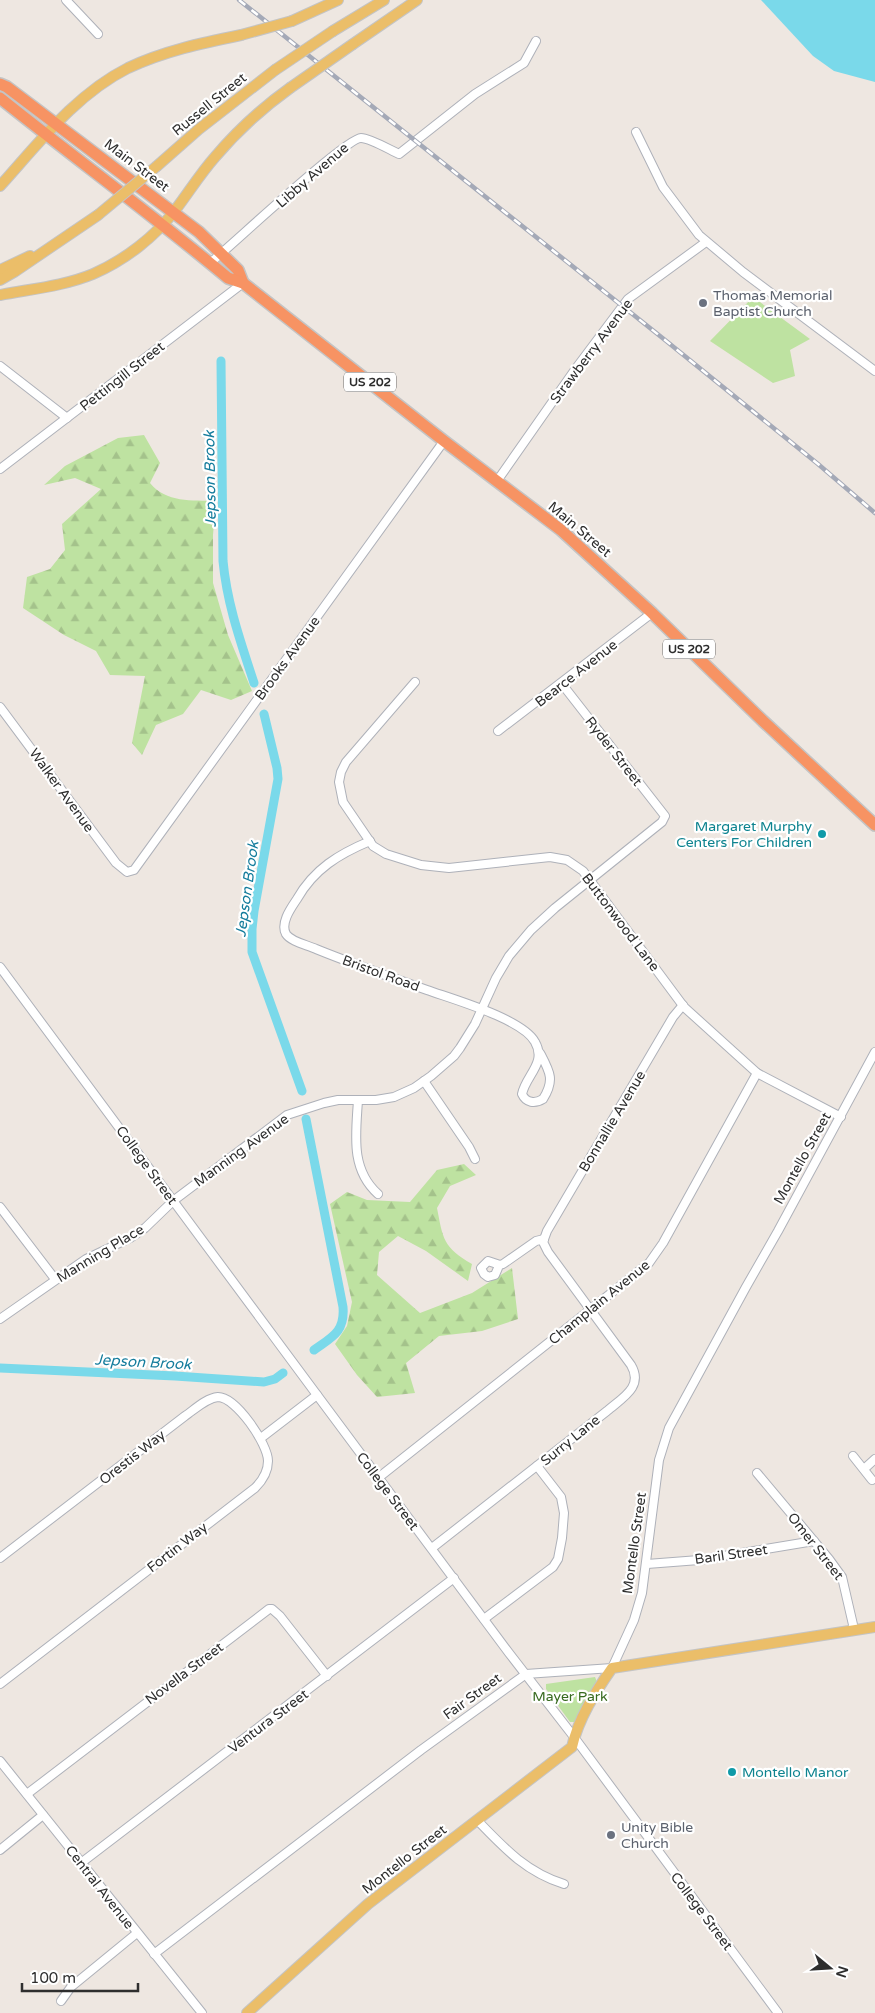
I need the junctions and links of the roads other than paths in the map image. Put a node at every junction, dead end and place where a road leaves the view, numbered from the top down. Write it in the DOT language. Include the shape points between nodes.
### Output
graph roads {
  1 [pos="66,0"];
  2 [pos="338,0"];
  3 [pos="384,0"];
  4 [pos="417,0"];
  5 [pos="98,34"];
  6 [pos="536,41"];
  7 [pos="0,84"];
  8 [pos="0,98"];
  9 [pos="57,123"];
  10 [pos="636,132"];
  11 [pos="45,135"];
  12 [pos="0,186"];
  13 [pos="174,212"];
  14 [pos="163,225"];
  15 [pos="60,241"];
  16 [pos="706,242"];
  17 [pos="222,253"];
  18 [pos="210,263"];
  19 [pos="0,270"];
  20 [pos="0,280"];
  21 [pos="243,283"];
  22 [pos="0,295"];
  23 [pos="0,366"];
  24 [pos="875,371"];
  25 [pos="67,418"];
  26 [pos="444,441"];
  27 [pos="0,469"];
  28 [pos="496,481"];
  29 [pos="652,613"];
  30 [pos="415,682"];
  31 [pos="562,684"];
  32 [pos="0,706"];
  33 [pos="498,731"];
  34 [pos="665,817"];
  35 [pos="875,825"];
  36 [pos="370,841"];
  37 [pos="127,872"];
  38 [pos="590,880"];
  39 [pos="0,967"];
  40 [pos="683,1005"];
  41 [pos="482,1010"];
  42 [pos="875,1052"];
  43 [pos="540,1053"];
  44 [pos="757,1072"];
  45 [pos="424,1081"];
  46 [pos="358,1100"];
  47 [pos="841,1117"];
  48 [pos="475,1160"];
  49 [pos="378,1194"];
  50 [pos="173,1201"];
  51 [pos="0,1207"];
  52 [pos="544,1239"];
  53 [pos="498,1268"];
  54 [pos="55,1279"];
  55 [pos="591,1310"];
  56 [pos="0,1318"];
  57 [pos="317,1395"];
  58 [pos="260,1438"];
  59 [pos="853,1456"];
  60 [pos="875,1459"];
  61 [pos="537,1466"];
  62 [pos="864,1468"];
  63 [pos="757,1473"];
  64 [pos="378,1478"];
  65 [pos="872,1480"];
  66 [pos="814,1541"];
  67 [pos="432,1548"];
  68 [pos="0,1558"];
  69 [pos="647,1564"];
  70 [pos="454,1578"];
  71 [pos="484,1619"];
  72 [pos="875,1627"];
  73 [pos="854,1630"];
  74 [pos="612,1668"];
  75 [pos="526,1674"];
  76 [pos="327,1676"];
  77 [pos="0,1684"];
  78 [pos="574,1737"];
  79 [pos="0,1761"];
  80 [pos="27,1794"];
  81 [pos="43,1815"];
  82 [pos="477,1820"];
  83 [pos="0,1850"];
  84 [pos="81,1863"];
  85 [pos="564,1884"];
  86 [pos="137,1933"];
  87 [pos="154,1954"];
  88 [pos="61,2001"];
  89 [pos="202,2013"];
  90 [pos="247,2013"];
  91 [pos="778,2013"];
  1 -- 5 [label="street"];
  2 -- 9 [label="main road, bridge" via="292,20 170,52 127,69 89,94"];
  3 -- 15 [label="main road, Russell Street, bridge" via="275,70 213,117 98,215"];
  4 -- 13 [label="main road, bridge" via="290,88 250,120 214,158"];
  6 -- 17 [label="street, Libby Avenue" via="524,63 475,94 400,154 364,138 354,139"];
  7 -- 9 [label="highway, Main Street / US 202"];
  8 -- 11 [label="highway, Main Street / US 202"];
  9 -- 11 [label="main road"];
  9 -- 13 [label="highway, Main Street / US 202"];
  10 -- 16 [label="street" via="663,187"];
  11 -- 12 [label="main road"];
  11 -- 14 [label="highway, Main Street / US 202"];
  13 -- 14 [label="main road"];
  13 -- 17 [label="highway, Main Street / US 202"];
  14 -- 18 [label="highway, Main Street / US 202"];
  14 -- 22 [label="main road" via="134,250 94,273 80,279"];
  15 -- 19 [label="main road, Russell Street"];
  15 -- 20 [label="main road, Russell Street"];
  16 -- 24 [label="street"];
  16 -- 28 [label="street, Strawberry Avenue" via="628,299"];
  17 -- 18 [label="street, Libby Avenue"];
  17 -- 21 [label="highway, Main Street / US 202" via="238,270"];
  18 -- 21 [label="highway, Main Street / US 202" via="228,278"];
  21 -- 25 [label="street, Pettingill Street"];
  21 -- 26 [label="highway, Main Street / US 202"];
  23 -- 25 [label="street"];
  25 -- 27 [label="street, Pettingill Street"];
  26 -- 28 [label="highway, Main Street / US 202"];
  26 -- 37 [label="street, Brooks Avenue" via="134,870"];
  28 -- 29 [label="highway, Main Street / US 202" via="561,530"];
  29 -- 31 [label="street, Bearce Avenue"];
  29 -- 35 [label="highway, Main Street / US 202"];
  30 -- 36 [label="street, Buttonwood Lane" via="341,772 339,782 343,802"];
  31 -- 33 [label="street, Bearce Avenue"];
  31 -- 34 [label="street, Ryder Street"];
  32 -- 37 [label="street, Walker Avenue" via="116,863"];
  34 -- 38 [label="street, Manning Avenue" via="650,833"];
  36 -- 38 [label="street, Buttonwood Lane" via="377,850 386,854 435,867 560,858 578,866"];
  36 -- 41 [label="street, Bristol Road" via="339,855 308,883 287,916 285,930 291,938 322,951"];
  38 -- 40 [label="street, Buttonwood Lane"];
  38 -- 41 [label="street, Manning Avenue" via="549,913 509,956"];
  39 -- 50 [label="street, College Street"];
  40 -- 44 [label="street, Buttonwood Lane"];
  40 -- 52 [label="street, Bonnallie Avenue"];
  41 -- 43 [label="street, Bristol Road" via="526,1032 535,1040"];
  41 -- 45 [label="street, Manning Avenue" via="454,1056"];
  42 -- 47 [label="street, Montello Street"];
  43 -- 43 [label="street, Bristol Road" via="522,1094 532,1102 543,1099 551,1078"];
  44 -- 47 [label="street, Buttonwood Lane"];
  44 -- 55 [label="street, Champlain Avenue" via="655,1256"];
  45 -- 46 [label="street, Manning Avenue" via="394,1097"];
  45 -- 48 [label="street"];
  46 -- 49 [label="street" via="356,1152 365,1180"];
  46 -- 50 [label="street, Manning Avenue" via="324,1102 287,1115"];
  47 -- 69 [label="street, Montello Street" via="669,1428 659,1460"];
  50 -- 54 [label="street, Manning Place" via="130,1238 86,1259"];
  50 -- 57 [label="street, College Street"];
  51 -- 54 [label="street"];
  52 -- 53 [label="street" via="500,1265 485,1262 482,1271 492,1277"];
  52 -- 55 [label="street, Surry Lane" via="548,1252"];
  54 -- 56 [label="street, Manning Place"];
  55 -- 61 [label="street, Surry Lane" via="632,1365 636,1380 627,1394"];
  55 -- 64 [label="street, Champlain Avenue"];
  57 -- 58 [label="street"];
  57 -- 64 [label="street, College Street"];
  58 -- 68 [label="street, Orestis Way" via="235,1405 220,1397 210,1399"];
  58 -- 77 [label="street, Fortin Way" via="267,1451 267,1468 255,1488"];
  59 -- 62 [label="street"];
  60 -- 62 [label="street"];
  61 -- 67 [label="street, Surry Lane"];
  61 -- 71 [label="street" via="563,1503 558,1559 546,1574"];
  62 -- 65 [label="street"];
  63 -- 66 [label="street, Omer Street"];
  64 -- 67 [label="street, College Street"];
  66 -- 69 [label="street, Baril Street" via="699,1560"];
  66 -- 73 [label="street, Omer Street" via="842,1577"];
  67 -- 70 [label="street, College Street"];
  69 -- 74 [label="street, Montello Street" via="634,1620"];
  70 -- 71 [label="street, College Street"];
  70 -- 76 [label="street, Ventura Street"];
  71 -- 75 [label="street, College Street"];
  72 -- 73 [label="main road"];
  73 -- 74 [label="main road"];
  74 -- 75 [label="street"];
  74 -- 78 [label="main road, Montello Street"];
  75 -- 78 [label="street, College Street"];
  75 -- 87 [label="street, Fair Street"];
  76 -- 80 [label="street, Novella Street" via="280,1616 269,1609"];
  76 -- 84 [label="street, Ventura Street"];
  78 -- 82 [label="main road, Montello Street" via="572,1747"];
  78 -- 91 [label="street, College Street"];
  79 -- 80 [label="street, Central Avenue"];
  80 -- 81 [label="street, Central Avenue"];
  81 -- 83 [label="street"];
  81 -- 84 [label="street, Central Avenue"];
  82 -- 85 [label="street" via="525,1866"];
  82 -- 90 [label="main road, Montello Street" via="368,1904"];
  84 -- 86 [label="street, Central Avenue"];
  86 -- 87 [label="street, Central Avenue"];
  86 -- 88 [label="street" via="71,1987"];
  87 -- 89 [label="street, Central Avenue"];
}
